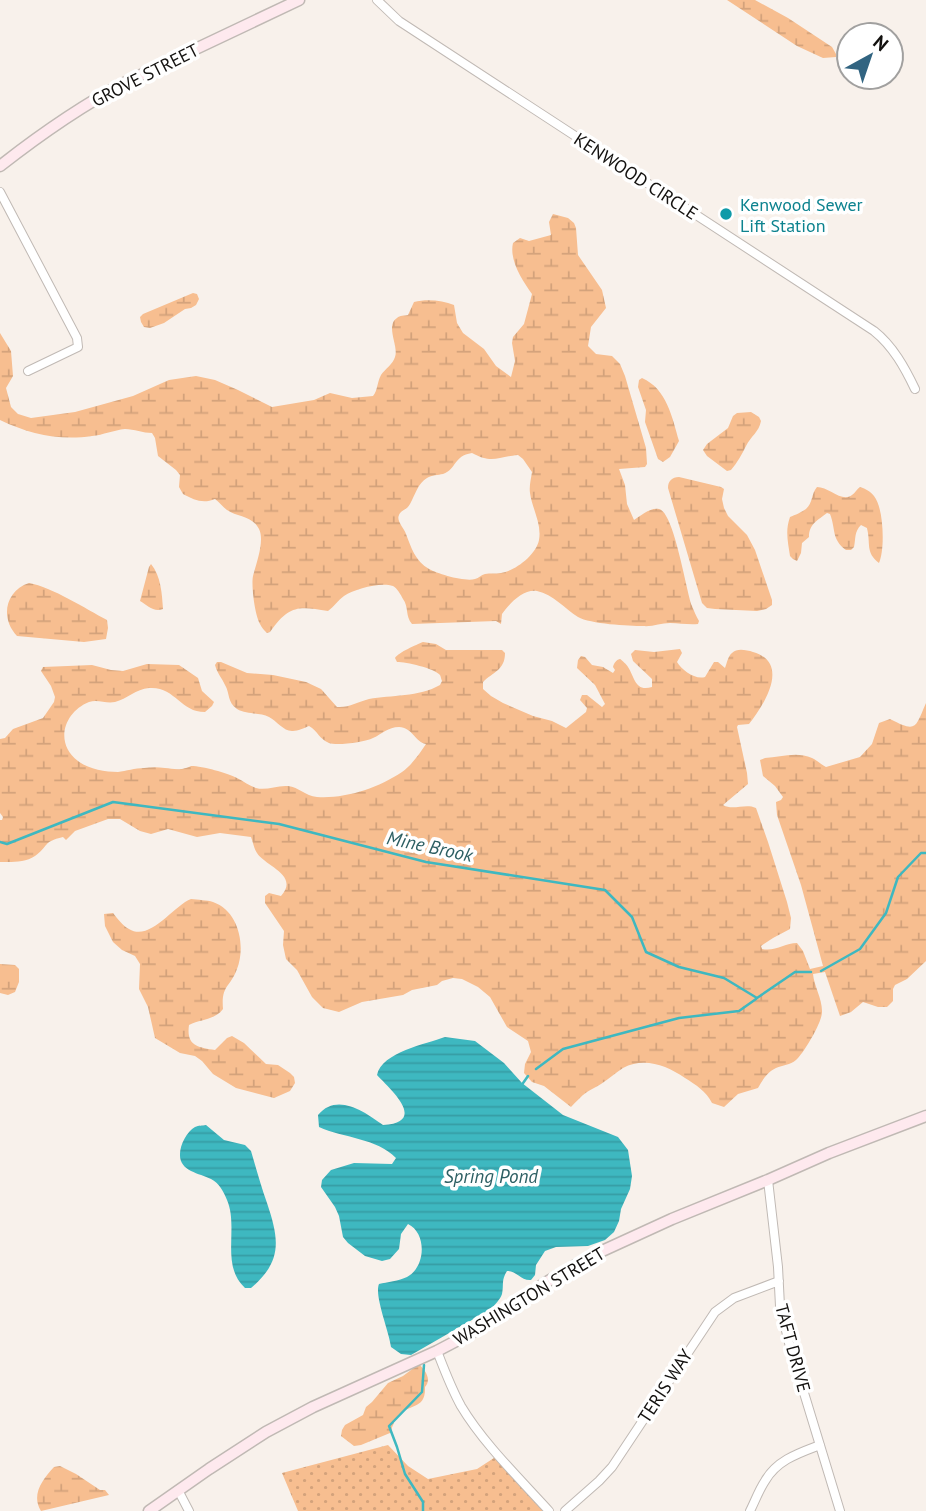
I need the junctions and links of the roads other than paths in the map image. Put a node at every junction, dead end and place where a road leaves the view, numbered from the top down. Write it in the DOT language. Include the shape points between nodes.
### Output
graph roads {
  1 [pos="299,0"];
  2 [pos="377,0"];
  3 [pos="0,166"];
  4 [pos="0,192"];
  5 [pos="28,371"];
  6 [pos="915,389"];
  7 [pos="926,1116"];
  8 [pos="768,1180"];
  9 [pos="779,1281"];
  10 [pos="437,1351"];
  11 [pos="820,1445"];
  12 [pos="178,1490"];
  13 [pos="149,1511"];
  14 [pos="189,1511"];
  15 [pos="548,1511"];
  16 [pos="565,1511"];
  17 [pos="750,1511"];
  18 [pos="840,1511"];
  1 -- 3 [label="main road, GROVE STREET" via="102,95 48,128"];
  2 -- 6 [label="street, KENWOOD CIRCLE" via="399,21 874,331 897,357"];
  4 -- 5 [label="street" via="77,338 78,347"];
  7 -- 8 [label="main road, WASHINGTON STREET"];
  8 -- 9 [label="street, TAFT DRIVE"];
  8 -- 10 [label="main road, WASHINGTON STREET" via="589,1257"];
  9 -- 11 [label="street, TAFT DRIVE" via="785,1327"];
  9 -- 16 [label="street, TERIS WAY" via="734,1298 715,1312 612,1467"];
  10 -- 12 [label="main road, WASHINGTON STREET" via="301,1413"];
  10 -- 15 [label="street" via="467,1415"];
  11 -- 17 [label="street" via="777,1467"];
  11 -- 18 [label="street, TAFT DRIVE"];
  12 -- 13 [label="main road, WASHINGTON STREET"];
  12 -- 14 [label="street"];
}
